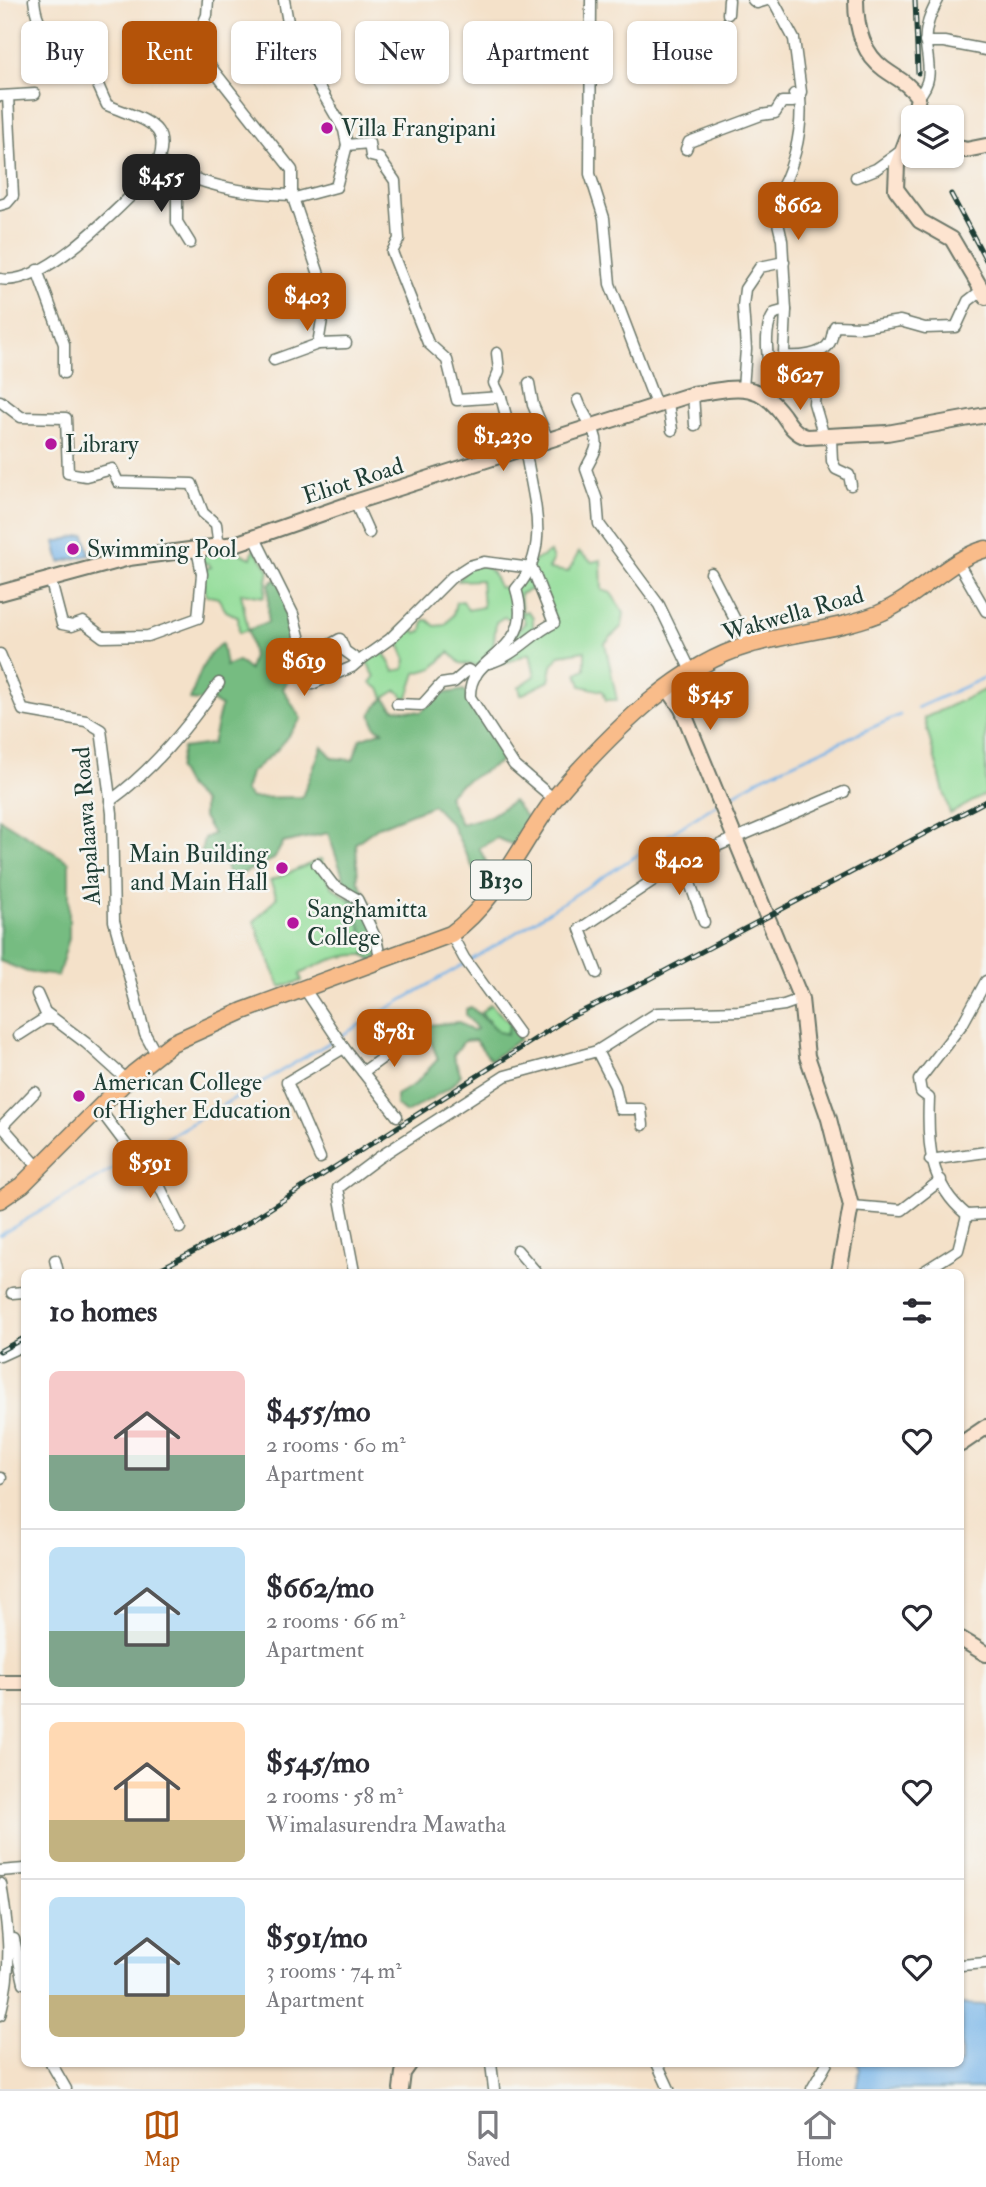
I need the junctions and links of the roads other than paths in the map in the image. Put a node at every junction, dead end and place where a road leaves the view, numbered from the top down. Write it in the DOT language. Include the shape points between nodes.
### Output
graph roads {
  1 [pos="34,0"];
  2 [pos="208,0"];
  3 [pos="284,0"];
  4 [pos="591,0"];
  5 [pos="729,0"];
  6 [pos="753,0"];
  7 [pos="767,0"];
  8 [pos="773,0"];
  9 [pos="856,0"];
  10 [pos="938,0"];
  11 [pos="728,14"];
  12 [pos="925,42"];
  13 [pos="986,50"];
  14 [pos="35,94"];
  15 [pos="798,95"];
  16 [pos="4,96"];
  17 [pos="918,97"];
  18 [pos="917,105"];
  19 [pos="347,145"];
  20 [pos="986,146"];
  21 [pos="685,149"];
  22 [pos="964,149"];
  23 [pos="901,151"];
  24 [pos="159,161"];
  25 [pos="177,173"];
  26 [pos="856,177"];
  27 [pos="292,195"];
  28 [pos="0,205"];
  29 [pos="190,243"];
  30 [pos="784,262"];
  31 [pos="37,270"];
  32 [pos="0,279"];
  33 [pos="984,294"];
  34 [pos="786,310"];
  35 [pos="346,343"];
  36 [pos="318,344"];
  37 [pos="497,354"];
  38 [pos="784,356"];
  39 [pos="274,360"];
  40 [pos="64,373"];
  41 [pos="529,383"];
  42 [pos="816,383"];
  43 [pos="743,388"];
  44 [pos="773,391"];
  45 [pos="693,394"];
  46 [pos="501,397"];
  47 [pos="578,400"];
  48 [pos="0,401"];
  49 [pos="663,405"];
  50 [pos="986,415"];
  51 [pos="695,425"];
  52 [pos="590,426"];
  53 [pos="668,428"];
  54 [pos="827,438"];
  55 [pos="548,440"];
  56 [pos="520,449"];
  57 [pos="851,485"];
  58 [pos="355,502"];
  59 [pos="369,533"];
  60 [pos="255,538"];
  61 [pos="219,547"];
  62 [pos="197,549"];
  63 [pos="986,549"];
  64 [pos="957,561"];
  65 [pos="532,568"];
  66 [pos="711,573"];
  67 [pos="50,578"];
  68 [pos="0,593"];
  69 [pos="986,611"];
  70 [pos="748,645"];
  71 [pos="0,654"];
  72 [pos="305,659"];
  73 [pos="359,661"];
  74 [pos="489,663"];
  75 [pos="692,673"];
  76 [pos="476,675"];
  77 [pos="219,683"];
  78 [pos="669,690"];
  79 [pos="397,704"];
  80 [pos="844,792"];
  81 [pos="554,799"];
  82 [pos="110,801"];
  83 [pos="734,837"];
  84 [pos="682,861"];
  85 [pos="317,864"];
  86 [pos="705,922"];
  87 [pos="451,934"];
  88 [pos="381,961"];
  89 [pos="597,973"];
  90 [pos="986,981"];
  91 [pos="304,988"];
  92 [pos="37,994"];
  93 [pos="801,999"];
  94 [pos="54,1019"];
  95 [pos="519,1034"];
  96 [pos="19,1035"];
  97 [pos="407,1040"];
  98 [pos="344,1048"];
  99 [pos="597,1051"];
  100 [pos="156,1054"];
  101 [pos="363,1072"];
  102 [pos="127,1080"];
  103 [pos="34,1092"];
  104 [pos="100,1110"];
  105 [pos="397,1116"];
  106 [pos="643,1125"];
  107 [pos="986,1152"];
  108 [pos="320,1158"];
  109 [pos="930,1160"];
  110 [pos="40,1169"];
  111 [pos="940,1180"];
  112 [pos="0,1200"];
  113 [pos="851,1206"];
  114 [pos="967,1214"];
  115 [pos="986,1214"];
  116 [pos="180,1228"];
  117 [pos="517,1250"];
  118 [pos="55,1260"];
  119 [pos="57,1269"];
  120 [pos="353,1269"];
  121 [pos="533,1269"];
  122 [pos="840,1269"];
  123 [pos="928,1269"];
  124 [pos="21,1292"];
  125 [pos="12,1293"];
  126 [pos="21,1346"];
  127 [pos="0,1356"];
  128 [pos="986,1427"];
  129 [pos="964,1442"];
  130 [pos="964,1641"];
  131 [pos="986,1654"];
  132 [pos="0,1683"];
  133 [pos="21,1683"];
  134 [pos="21,1869"];
  135 [pos="0,1871"];
  136 [pos="0,1883"];
  137 [pos="11,1945"];
  138 [pos="0,1952"];
  139 [pos="986,1964"];
  140 [pos="964,1965"];
  141 [pos="21,1970"];
  142 [pos="0,2015"];
  143 [pos="53,2067"];
  144 [pos="407,2067"];
  145 [pos="491,2067"];
  146 [pos="659,2067"];
  147 [pos="825,2067"];
  148 [pos="66,2089"];
  149 [pos="401,2089"];
  150 [pos="494,2089"];
  151 [pos="669,2089"];
  152 [pos="812,2089"];
  1 -- 24 [label="street" via="44,31 66,42 85,61 107,105 153,123 159,130"];
  2 -- 27 [label="street" via="197,38 203,57 292,170"];
  3 -- 19 [label="street" via="291,39 344,130"];
  4 -- 49 [label="street" via="590,174 604,218 610,284"];
  5 -- 11 [label="street"];
  6 -- 7 [label="street" via="757,4"];
  8 -- 15 [label="street" via="793,39"];
  9 -- 17 [label="street" via="856,17 868,53"];
  10 -- 12 [label="street" via="929,17"];
  12 -- 13 [label="street"];
  12 -- 17 [label="street" via="930,63 926,88"];
  14 -- 16 [label="street"];
  15 -- 21 [label="street" via="793,102 782,102 775,113 689,142"];
  15 -- 30 [label="street" via="799,132 786,183 773,202"];
  16 -- 28 [label="street" via="13,196"];
  17 -- 18 [label="street"];
  19 -- 27 [label="street" via="336,187 314,196"];
  19 -- 46 [label="street" via="369,143 371,156 379,158 395,181 399,239 392,252 428,343 447,360 457,400"];
  20 -- 22 [label="street"];
  23 -- 26 [label="street"];
  23 -- 33 [label="street" via="894,178 898,195 920,222 952,239"];
  24 -- 25 [label="street"];
  24 -- 31 [label="street" via="152,175 75,249"];
  25 -- 27 [label="street" via="253,192"];
  25 -- 29 [label="street" via="177,222"];
  27 -- 36 [label="street" via="326,295"];
  30 -- 34 [label="street"];
  30 -- 43 [label="street" via="760,267 746,289"];
  31 -- 32 [label="street" via="8,281"];
  31 -- 40 [label="street" via="64,344"];
  33 -- 38 [label="street" via="968,302 956,327 925,328 900,321 862,327 840,324 824,349"];
  34 -- 38 [label="street"];
  34 -- 44 [label="street" via="775,313 770,321"];
  35 -- 36 [label="street"];
  36 -- 39 [label="street"];
  37 -- 46 [label="street" via="499,371 494,383"];
  38 -- 44 [label="street" via="783,374"];
  41 -- 55 [label="street"];
  42 -- 54 [label="street" via="814,403"];
  43 -- 44 [label="street, Eliot Road"];
  43 -- 45 [label="street, Eliot Road"];
  44 -- 54 [label="street" via="800,435"];
  45 -- 49 [label="street, Eliot Road"];
  45 -- 51 [label="street"];
  46 -- 56 [label="street"];
  47 -- 52 [label="street"];
  48 -- 61 [label="street" via="21,416 66,418 68,473 86,476 112,469 118,482 192,484 203,513 216,524"];
  49 -- 52 [label="street, Eliot Road"];
  49 -- 53 [label="street"];
  50 -- 54 [label="street" via="887,433"];
  52 -- 55 [label="street, Eliot Road"];
  52 -- 75 [label="street" via="596,448 586,469 597,500 599,524 659,605"];
  54 -- 57 [label="street" via="836,469 849,475"];
  55 -- 56 [label="street, Eliot Road"];
  56 -- 58 [label="street, Eliot Road"];
  56 -- 65 [label="street" via="537,521"];
  58 -- 59 [label="street"];
  58 -- 60 [label="street, Eliot Road"];
  60 -- 61 [label="street, Eliot Road"];
  60 -- 72 [label="street" via="293,614"];
  61 -- 62 [label="street, Eliot Road"];
  62 -- 67 [label="street, Eliot Road" via="129,558"];
  62 -- 67 [label="street" via="202,574 198,618 148,636 103,637 83,622 62,624"];
  63 -- 64 [label="main road, Wakwella Road / B130"];
  64 -- 69 [label="street"];
  64 -- 70 [label="main road, Wakwella Road / B130" via="914,595 876,614"];
  65 -- 73 [label="street" via="484,562 469,566 390,639"];
  65 -- 74 [label="street" via="516,589 522,613 519,630"];
  65 -- 74 [label="street" via="554,623 517,650"];
  66 -- 70 [label="street"];
  67 -- 68 [label="street, Eliot Road"];
  70 -- 75 [label="main road, Wakwella Road / B130"];
  71 -- 82 [label="street, Alapalaawa Road" via="23,710 86,721 101,730"];
  72 -- 73 [label="street" via="340,639 345,651"];
  72 -- 73 [label="street" via="312,684"];
  74 -- 76 [label="street"];
  75 -- 78 [label="main road, Wakwella Road / B130"];
  76 -- 79 [label="street" via="468,670 454,682 441,684 422,705"];
  76 -- 81 [label="street" via="471,697 514,765"];
  77 -- 82 [label="street" via="139,780"];
  78 -- 81 [label="main road, Wakwella Road / B130" via="636,711"];
  78 -- 83 [label="street" via="682,709"];
  80 -- 83 [label="street"];
  81 -- 87 [label="main road, Wakwella Road / B130" via="490,898"];
  82 -- 100 [label="street, Alapalaawa Road" via="114,921 145,1034"];
  83 -- 84 [label="street"];
  83 -- 93 [label="street"];
  84 -- 86 [label="street"];
  84 -- 89 [label="street" via="580,929"];
  85 -- 88 [label="street" via="334,885 357,899"];
  87 -- 88 [label="main road, Wakwella Road / B130"];
  87 -- 95 [label="street"];
  88 -- 91 [label="main road, Wakwella Road / B130"];
  90 -- 109 [label="street" via="963,1023 919,1080 929,1098"];
  91 -- 98 [label="street"];
  91 -- 100 [label="main road, Wakwella Road / B130" via="195,1031"];
  92 -- 94 [label="street" via="45,1012"];
  93 -- 99 [label="street" via="740,1011 657,1013"];
  93 -- 113 [label="street" via="807,1056"];
  94 -- 96 [label="street" via="44,1019"];
  94 -- 102 [label="street"];
  97 -- 101 [label="street"];
  98 -- 101 [label="street"];
  98 -- 108 [label="street" via="287,1082"];
  99 -- 106 [label="street" via="615,1086 620,1110 641,1109"];
  99 -- 120 [label="street" via="505,1076 338,1188"];
  100 -- 102 [label="main road, Wakwella Road / B130"];
  101 -- 105 [label="street"];
  102 -- 104 [label="main road, Wakwella Road / B130"];
  103 -- 110 [label="street" via="2,1126"];
  104 -- 110 [label="main road, Wakwella Road / B130"];
  104 -- 116 [label="street" via="155,1177"];
  107 -- 109 [label="street"];
  109 -- 111 [label="street"];
  110 -- 112 [label="main road, Wakwella Road / B130"];
  111 -- 113 [label="street" via="902,1210"];
  111 -- 114 [label="street" via="953,1203"];
  113 -- 122 [label="street"];
  114 -- 115 [label="street"];
  114 -- 123 [label="street" via="958,1250"];
  117 -- 121 [label="street"];
  118 -- 119 [label="street"];
  124 -- 125 [label="street"];
  126 -- 127 [label="street"];
  128 -- 129 [label="street"];
  130 -- 131 [label="street"];
  132 -- 133 [label="street"];
  134 -- 135 [label="street"];
  136 -- 137 [label="street"];
  136 -- 141 [label="street"];
  137 -- 138 [label="street"];
  137 -- 142 [label="street"];
  139 -- 140 [label="street"];
  143 -- 148 [label="street"];
  144 -- 149 [label="street"];
  145 -- 150 [label="street"];
  146 -- 151 [label="street"];
  147 -- 152 [label="street"];
}
